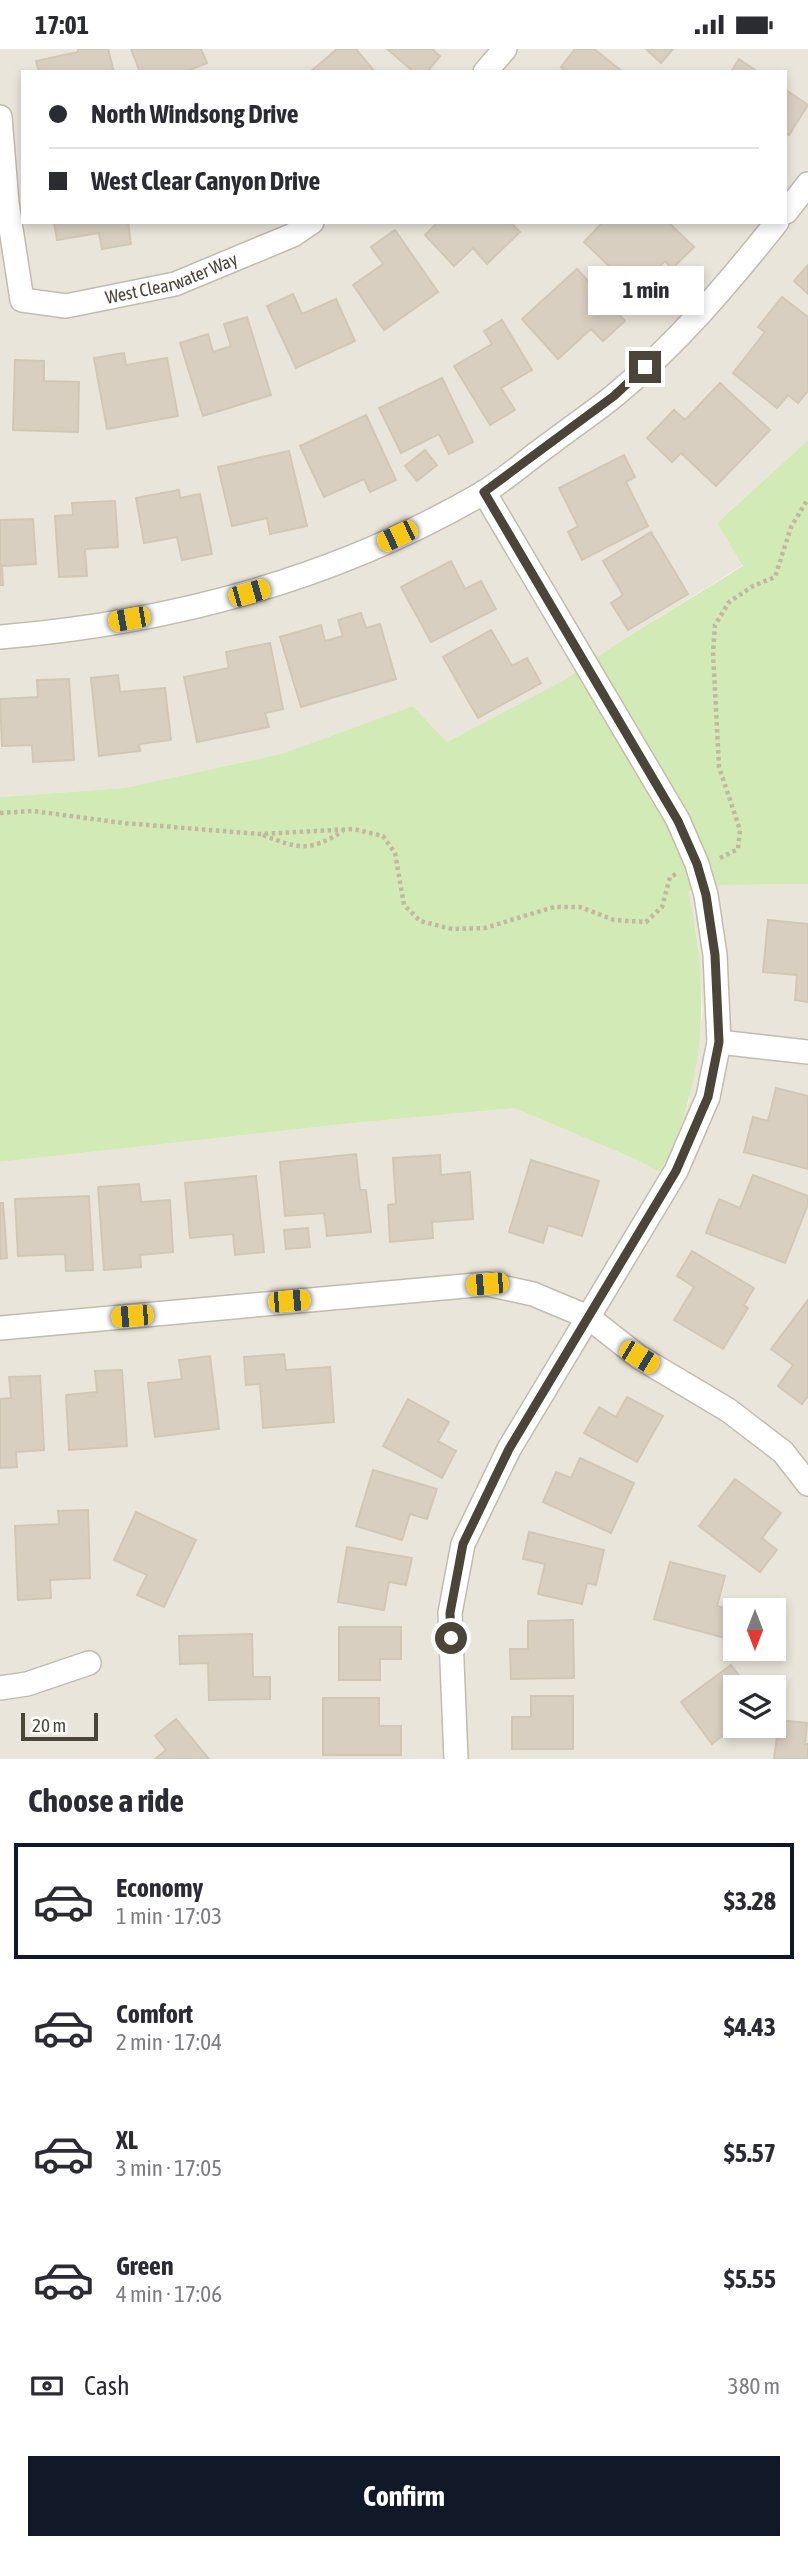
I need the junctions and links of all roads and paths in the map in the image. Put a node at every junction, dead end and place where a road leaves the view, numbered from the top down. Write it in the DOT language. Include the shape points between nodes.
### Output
graph roads {
  1 [pos="505,49"];
  2 [pos="487,70"];
  3 [pos="0,117"];
  4 [pos="808,184"];
  5 [pos="787,211"];
  6 [pos="309,224"];
  7 [pos="775,224"];
  8 [pos="484,492"];
  9 [pos="808,499"];
  10 [pos="0,636"];
  11 [pos="0,813"];
  12 [pos="345,830"];
  13 [pos="259,834"];
  14 [pos="697,864"];
  15 [pos="719,1042"];
  16 [pos="808,1052"];
  17 [pos="588,1317"];
  18 [pos="0,1328"];
  19 [pos="808,1484"];
  20 [pos="89,1663"];
  21 [pos="0,1688"];
  22 [pos="456,1759"];
  1 -- 2 [label="street"];
  3 -- 6 [label="street, West Clearwater Way" via="22,300 66,306 175,285"];
  4 -- 5 [label="street"];
  7 -- 8 [label="street" via="661,353 614,396"];
  8 -- 10 [label="street" via="358,555 275,585 197,608"];
  8 -- 14 [label="street" via="678,821"];
  9 -- 14 [label="path" via="791,527 775,577 729,602 715,625 719,767 740,830 738,849"];
  11 -- 13 [label="path" via="33,811 123,824"];
  12 -- 13 [label="path"];
  12 -- 13 [label="path" via="323,844 296,847"];
  12 -- 14 [label="path" via="383,836 395,853 404,905 420,921 452,929 485,928 554,907 580,907 614,920 646,922 662,907 670,877"];
  14 -- 15 [label="street" via="715,955"];
  15 -- 16 [label="street"];
  15 -- 17 [label="street" via="708,1097 676,1171"];
  17 -- 18 [label="street" via="533,1294 487,1284"];
  17 -- 19 [label="street" via="639,1357 728,1410 783,1452"];
  17 -- 22 [label="street" via="509,1449 463,1544 450,1613"];
  20 -- 21 [label="street"];
}
